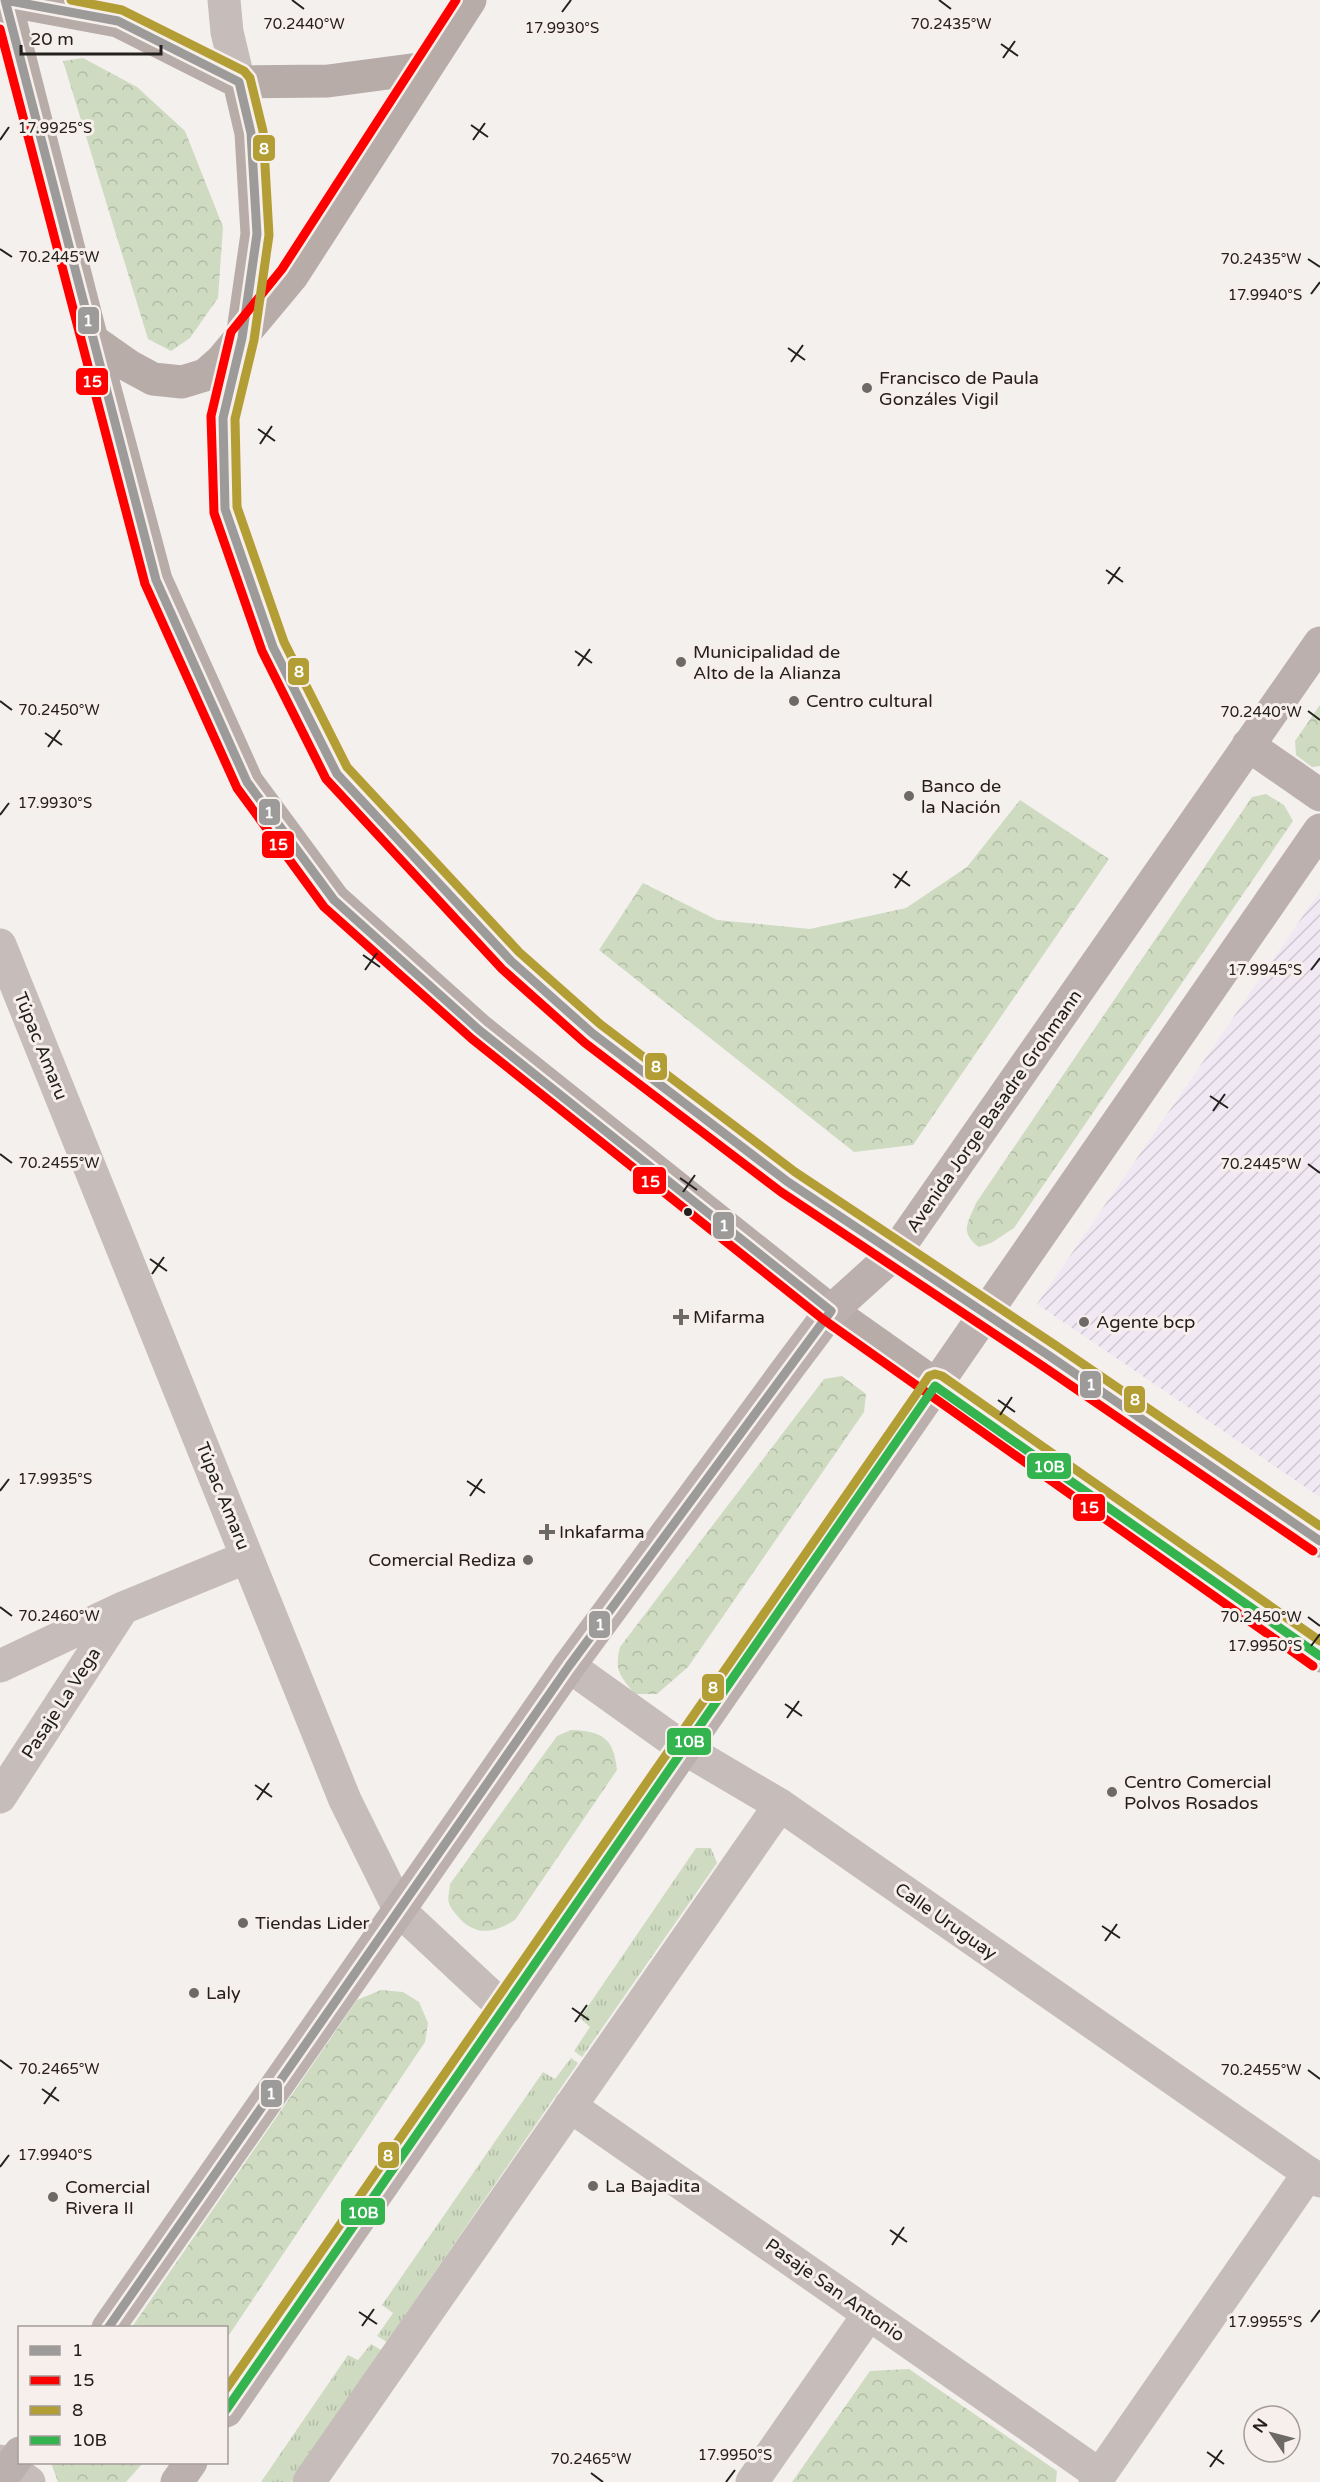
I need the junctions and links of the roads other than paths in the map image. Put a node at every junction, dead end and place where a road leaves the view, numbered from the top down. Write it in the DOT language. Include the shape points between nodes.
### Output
graph roads {
  1 [pos="5,0"];
  2 [pos="224,0"];
  3 [pos="470,0"];
  4 [pos="426,68"];
  5 [pos="239,82"];
  6 [pos="242,338"];
  7 [pos="92,340"];
  8 [pos="1320,643"];
  9 [pos="1248,745"];
  10 [pos="1320,795"];
  11 [pos="1320,830"];
  12 [pos="0,945"];
  13 [pos="895,1253"];
  14 [pos="831,1311"];
  15 [pos="986,1313"];
  16 [pos="935,1386"];
  17 [pos="1320,1541"];
  18 [pos="247,1557"];
  19 [pos="123,1608"];
  20 [pos="1320,1656"];
  21 [pos="0,1666"];
  22 [pos="569,1666"];
  23 [pos="685,1749"];
  24 [pos="0,1797"];
  25 [pos="780,1805"];
  26 [pos="400,1911"];
  27 [pos="505,2008"];
  28 [pos="570,2106"];
  29 [pos="1315,2177"];
  30 [pos="869,2314"];
  31 [pos="109,2326"];
  32 [pos="228,2408"];
  33 [pos="190,2464"];
  34 [pos="1098,2478"];
  35 [pos="177,2482"];
  36 [pos="309,2482"];
  37 [pos="752,2482"];
  1 -- 5 [label="main road" via="118,21"];
  1 -- 7 [label="main road"];
  2 -- 5 [label="street"];
  3 -- 4 [label="main road"];
  4 -- 5 [label="main road" via="328,81"];
  4 -- 6 [label="main road" via="292,276"];
  5 -- 6 [label="main road" via="250,133 257,234"];
  6 -- 7 [label="main road" via="205,375 182,382 153,379"];
  6 -- 13 [label="main road" via="223,418 225,509 273,647 337,774 511,962 592,1033 788,1182"];
  7 -- 14 [label="main road" via="156,580 247,782 334,900 479,1030"];
  8 -- 9 [label="highway, Avenida Jorge Basadre Grohmann"];
  9 -- 10 [label="highway"];
  9 -- 13 [label="highway, Avenida Jorge Basadre Grohmann"];
  11 -- 15 [label="highway"];
  12 -- 18 [label="street, Túpac Amaru"];
  13 -- 14 [label="highway, Avenida Jorge Basadre Grohmann"];
  13 -- 15 [label="main road"];
  14 -- 16 [label="main road"];
  14 -- 22 [label="highway, Avenida Jorge Basadre Grohmann"];
  15 -- 16 [label="highway"];
  15 -- 17 [label="main road"];
  16 -- 20 [label="main road"];
  16 -- 23 [label="highway"];
  18 -- 19 [label="street"];
  18 -- 26 [label="street, Túpac Amaru" via="345,1800"];
  19 -- 21 [label="street"];
  19 -- 24 [label="street, Pasaje La Vega"];
  22 -- 23 [label="street, Calle Uruguay"];
  22 -- 26 [label="highway, Avenida Jorge Basadre Grohmann"];
  23 -- 25 [label="street, Calle Uruguay"];
  23 -- 27 [label="highway"];
  25 -- 28 [label="street"];
  25 -- 29 [label="street, Calle Uruguay"];
  26 -- 27 [label="street, Túpac Amaru"];
  26 -- 31 [label="highway, Avenida Jorge Basadre Grohmann"];
  27 -- 32 [label="highway"];
  28 -- 30 [label="street, Pasaje San Antonio"];
  28 -- 36 [label="street"];
  29 -- 34 [label="street"];
  30 -- 34 [label="street, Pasaje San Antonio"];
  30 -- 37 [label="street"];
  33 -- 35 [label="highway"];
}
